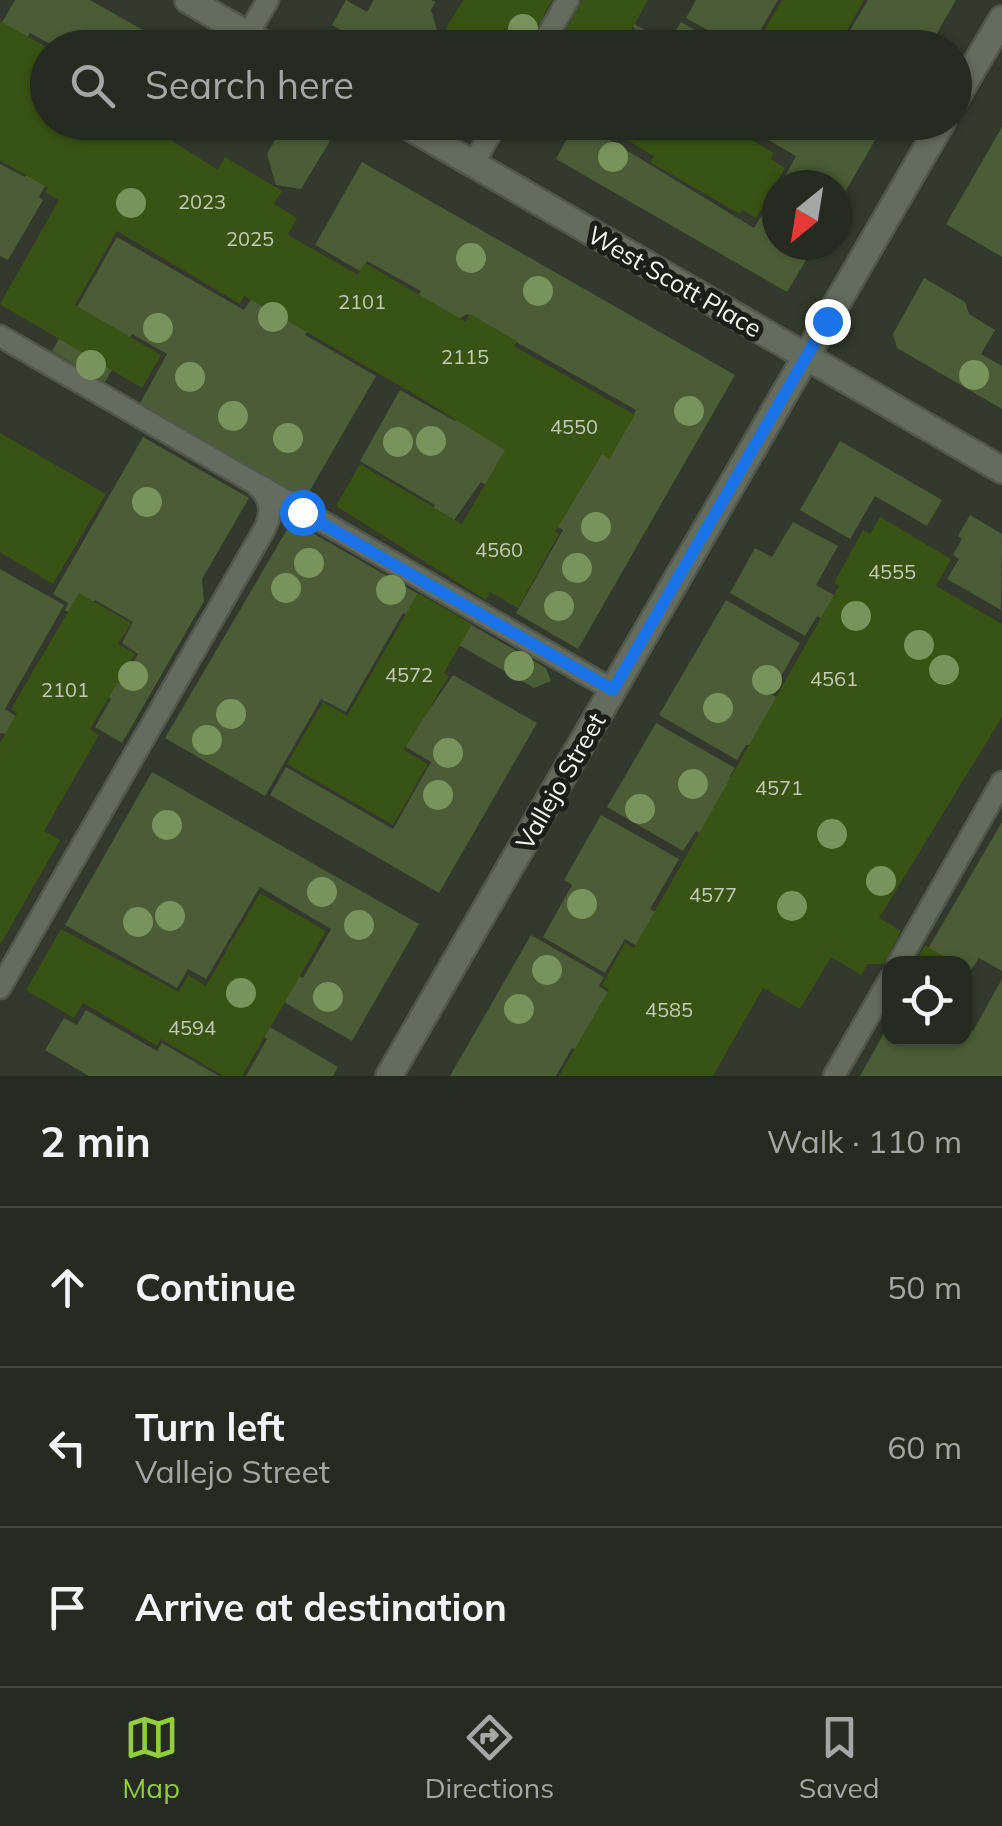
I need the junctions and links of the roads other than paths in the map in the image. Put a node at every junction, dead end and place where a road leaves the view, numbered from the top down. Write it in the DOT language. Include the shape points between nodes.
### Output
graph roads {
  1 [pos="188,0"];
  2 [pos="268,0"];
  3 [pos="568,0"];
  4 [pos="1002,19"];
  5 [pos="241,30"];
  6 [pos="250,30"];
  7 [pos="550,30"];
  8 [pos="972,70"];
  9 [pos="432,140"];
  10 [pos="487,140"];
  11 [pos="932,140"];
  12 [pos="473,164"];
  13 [pos="0,336"];
  14 [pos="806,357"];
  15 [pos="1002,470"];
  16 [pos="253,482"];
  17 [pos="312,516"];
  18 [pos="264,530"];
  19 [pos="613,690"];
  20 [pos="1002,782"];
  21 [pos="903,956"];
  22 [pos="0,988"];
  23 [pos="882,993"];
  24 [pos="389,1076"];
  25 [pos="834,1076"];
  1 -- 5 [label="street"];
  2 -- 6 [label="lane"];
  3 -- 7 [label="lane"];
  4 -- 8 [label="street"];
  9 -- 12 [label="street, West Scott Place"];
  10 -- 12 [label="lane"];
  11 -- 14 [label="street, Vallejo Street"];
  12 -- 14 [label="street, West Scott Place"];
  13 -- 16 [label="lane"];
  14 -- 15 [label="street, West Scott Place"];
  14 -- 19 [label="street, Vallejo Street"];
  16 -- 17 [label="lane"];
  16 -- 18 [label="lane" via="268,498"];
  17 -- 18 [label="lane" via="280,514"];
  17 -- 19 [label="lane"];
  18 -- 22 [label="lane"];
  19 -- 24 [label="street, Vallejo Street"];
  20 -- 21 [label="lane"];
  23 -- 25 [label="lane"];
}
